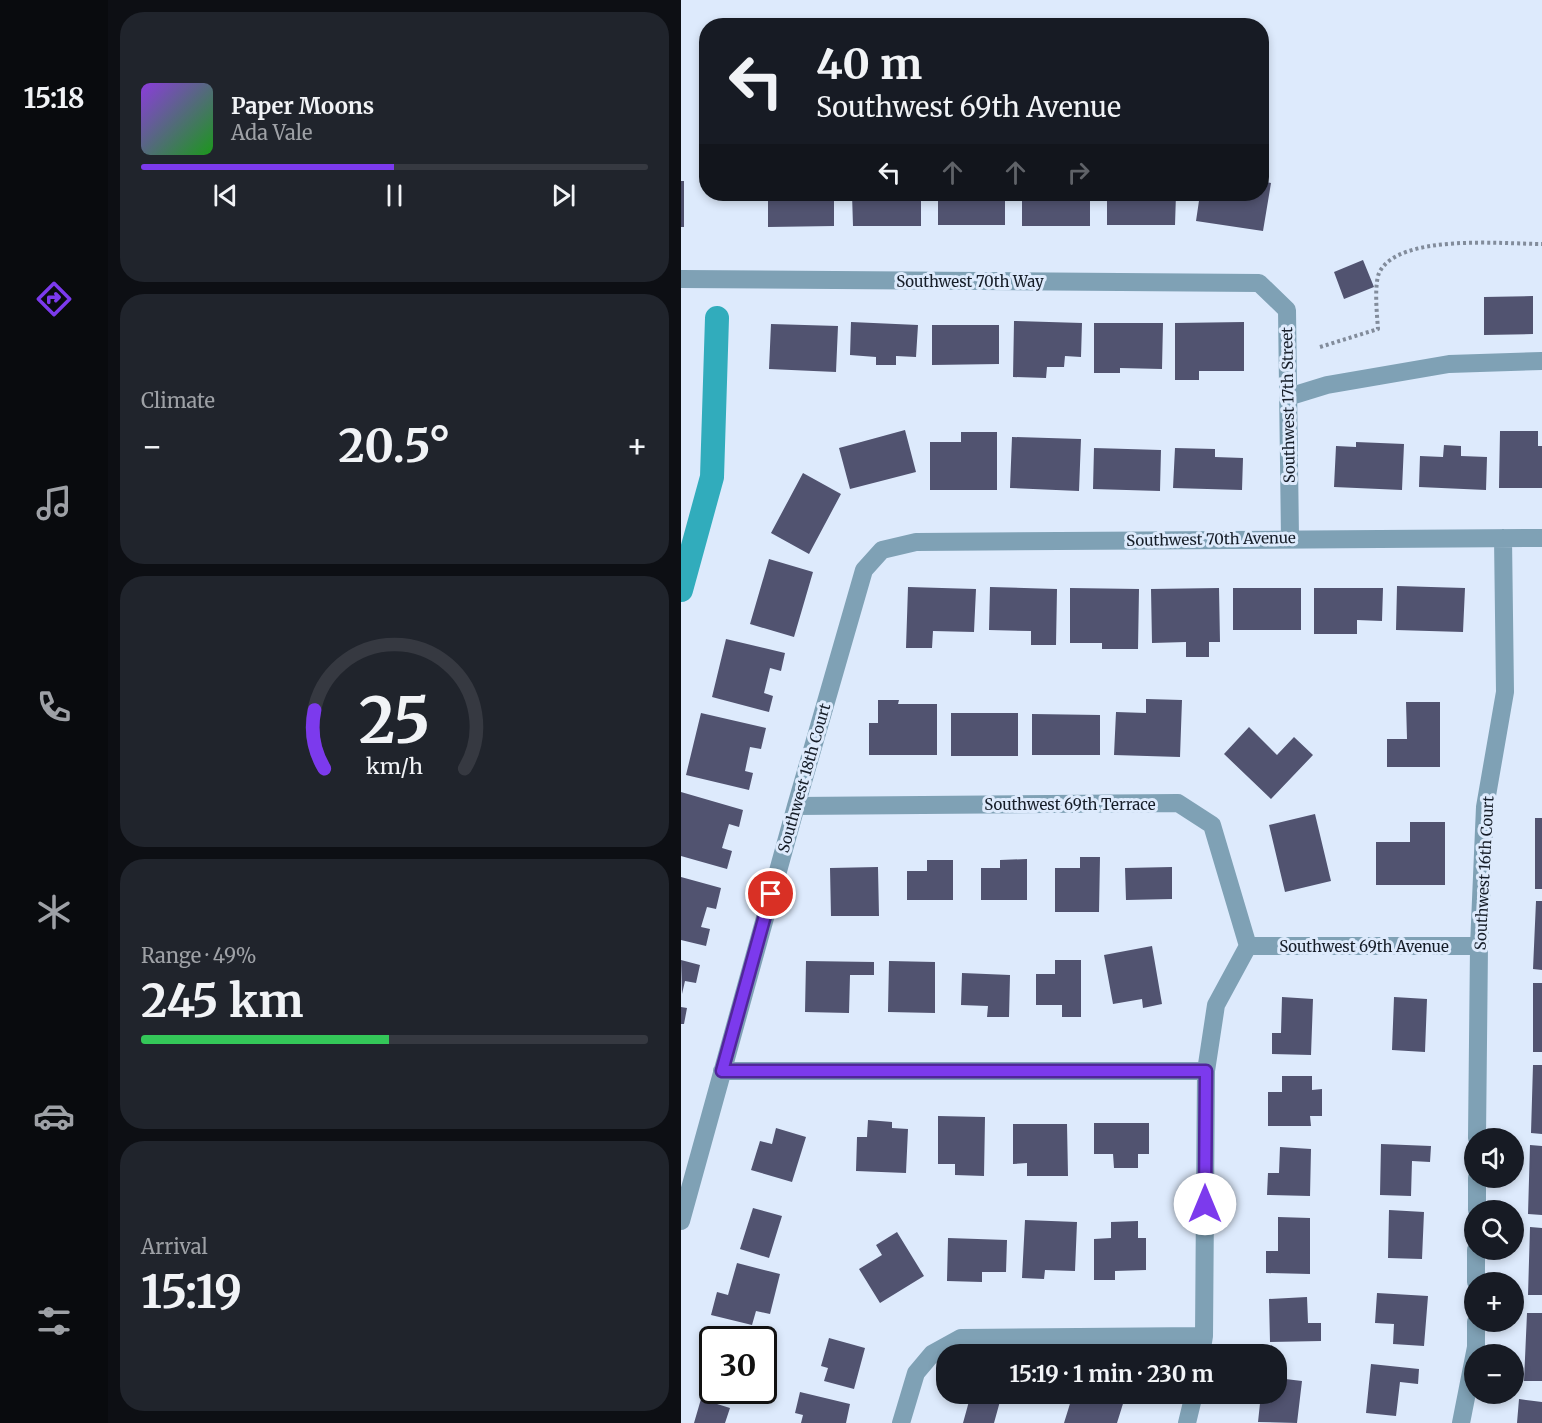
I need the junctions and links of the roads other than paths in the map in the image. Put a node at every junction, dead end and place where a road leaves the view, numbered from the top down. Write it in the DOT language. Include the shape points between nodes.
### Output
graph roads {
  1 [pos="681,279"];
  2 [pos="1259,283"];
  3 [pos="1542,361"];
  4 [pos="1288,398"];
  5 [pos="1290,538"];
  6 [pos="1503,538"];
  7 [pos="1542,538"];
  8 [pos="882,550"];
  9 [pos="795,806"];
  10 [pos="1248,946"];
  11 [pos="1479,946"];
  12 [pos="722,1071"];
  13 [pos="1206,1071"];
  14 [pos="1477,1128"];
  15 [pos="681,1221"];
  16 [pos="1476,1332"];
  17 [pos="1204,1336"];
  18 [pos="1203,1344"];
  19 [pos="1192,1404"];
  20 [pos="901,1423"];
  21 [pos="1187,1423"];
  22 [pos="1461,1423"];
  1 -- 2 [label="street, Southwest 70th Way"];
  2 -- 4 [label="street, Southwest 17th Street" via="1287,310"];
  3 -- 4 [label="street" via="1449,364 1327,385"];
  4 -- 5 [label="street, Southwest 17th Street"];
  5 -- 6 [label="street, Southwest 70th Avenue"];
  5 -- 8 [label="street, Southwest 70th Avenue" via="916,542"];
  6 -- 7 [label="street, Southwest 70th Avenue"];
  6 -- 11 [label="street, Southwest 16th Court" via="1505,692 1485,807"];
  8 -- 9 [label="street, Southwest 18th Court" via="864,570"];
  9 -- 10 [label="street, Southwest 69th Terrace" via="1178,803 1212,825"];
  9 -- 12 [label="street, Southwest 18th Court"];
  10 -- 11 [label="street, Southwest 69th Avenue"];
  10 -- 13 [label="street" via="1216,1005"];
  11 -- 14 [label="street, Southwest 16th Court"];
  12 -- 13 [label="street"];
  12 -- 15 [label="street, Southwest 18th Court"];
  13 -- 17 [label="street"];
  16 -- 22 [label="street"];
  17 -- 18 [label="street"];
  17 -- 20 [label="street" via="961,1338 932,1354 916,1373"];
  19 -- 21 [label="street"];
}
